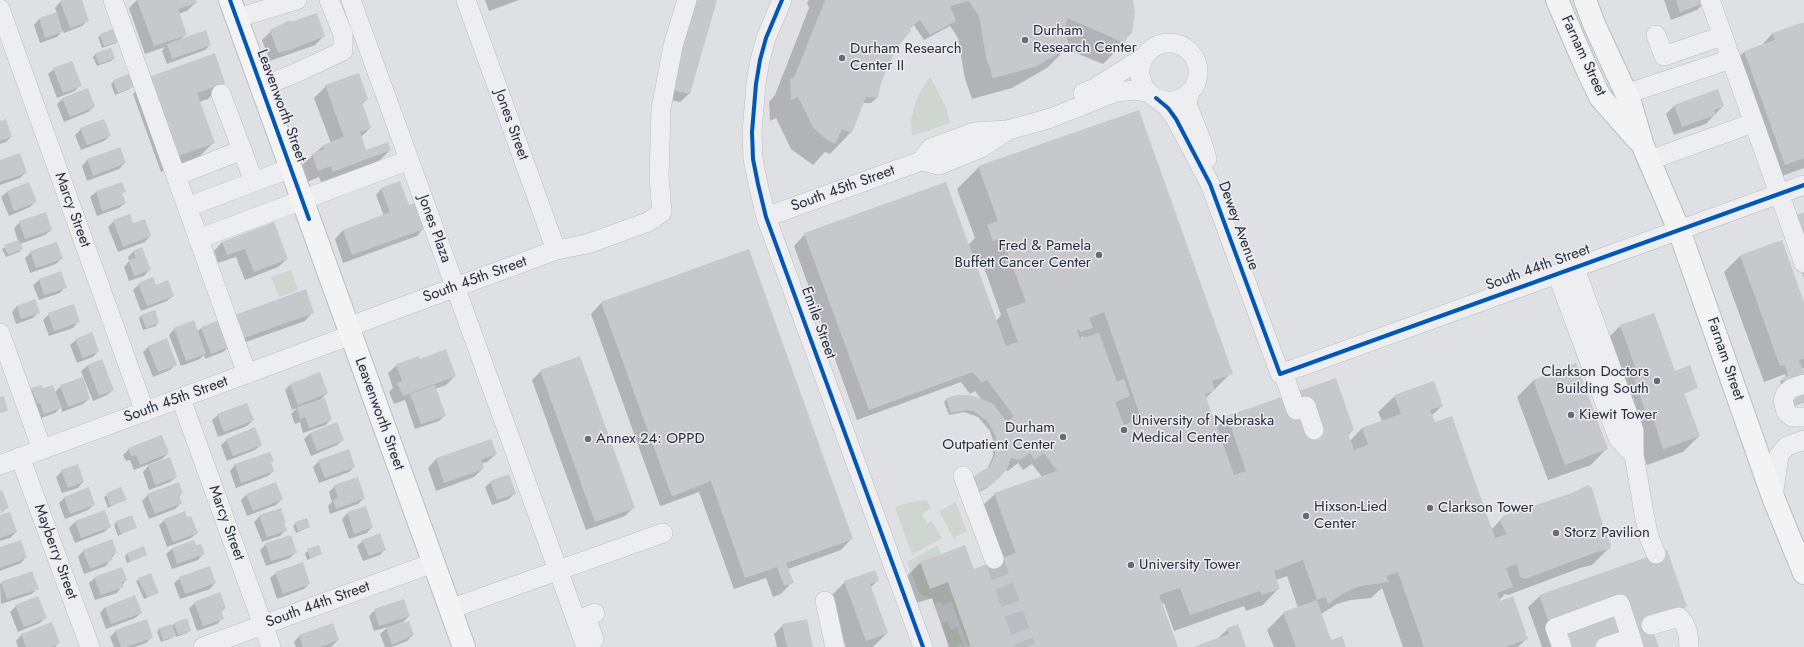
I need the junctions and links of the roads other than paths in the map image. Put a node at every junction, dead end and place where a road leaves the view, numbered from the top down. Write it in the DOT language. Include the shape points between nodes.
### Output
graph roads {
  1 [pos="6,0"];
  2 [pos="113,0"];
  3 [pos="297,0"];
  4 [pos="329,0"];
  5 [pos="352,0"];
  6 [pos="466,0"];
  7 [pos="687,0"];
  8 [pos="782,0"];
  9 [pos="1557,0"];
  10 [pos="1585,0"];
  11 [pos="1710,0"];
  12 [pos="0,2"];
  13 [pos="0,9"];
  14 [pos="234,9"];
  15 [pos="1656,35"];
  16 [pos="1722,36"];
  17 [pos="1144,57"];
  18 [pos="1731,59"];
  19 [pos="261,87"];
  20 [pos="1191,90"];
  21 [pos="221,94"];
  22 [pos="1626,94"];
  23 [pos="1152,95"];
  24 [pos="1051,118"];
  25 [pos="1753,123"];
  26 [pos="242,150"];
  27 [pos="1646,153"];
  28 [pos="409,160"];
  29 [pos="291,168"];
  30 [pos="176,176"];
  31 [pos="254,182"];
  32 [pos="1210,184"];
  33 [pos="1804,185"];
  34 [pos="1779,195"];
  35 [pos="302,200"];
  36 [pos="187,207"];
  37 [pos="766,216"];
  38 [pos="1679,230"];
  39 [pos="198,240"];
  40 [pos="556,250"];
  41 [pos="1804,264"];
  42 [pos="1575,268"];
  43 [pos="1557,274"];
  44 [pos="456,287"];
  45 [pos="350,331"];
  46 [pos="0,332"];
  47 [pos="1282,373"];
  48 [pos="246,374"];
  49 [pos="1804,384"];
  50 [pos="181,399"];
  51 [pos="145,412"];
  52 [pos="1804,417"];
  53 [pos="1314,430"];
  54 [pos="1804,440"];
  55 [pos="42,449"];
  56 [pos="1634,455"];
  57 [pos="20,457"];
  58 [pos="0,465"];
  59 [pos="963,476"];
  60 [pos="1773,496"];
  61 [pos="663,533"];
  62 [pos="1656,554"];
  63 [pos="994,560"];
  64 [pos="433,563"];
  65 [pos="558,570"];
  66 [pos="1804,573"];
  67 [pos="825,600"];
  68 [pos="450,609"];
  69 [pos="595,613"];
  70 [pos="263,625"];
  71 [pos="1633,642"];
  72 [pos="90,647"];
  73 [pos="203,647"];
  74 [pos="271,647"];
  75 [pos="464,647"];
  76 [pos="586,647"];
  77 [pos="597,647"];
  78 [pos="835,647"];
  79 [pos="923,647"];
  80 [pos="1562,647"];
  81 [pos="1605,647"];
  82 [pos="1678,647"];
  83 [pos="1689,647"];
  1 -- 12 [label="street"];
  2 -- 30 [label="street"];
  3 -- 14 [label="street"];
  4 -- 19 [label="street" via="343,34 343,51"];
  5 -- 28 [label="street, Jones Plaza"];
  6 -- 40 [label="street, Jones Street"];
  7 -- 40 [label="street, South 45th Street" via="673,46 661,109 659,176 662,212 648,222 593,242"];
  8 -- 37 [label="street, Emile Street" via="760,60 753,107 753,158"];
  9 -- 27 [label="main road, Farnam Street" via="1600,97"];
  10 -- 22 [label="main road, Farnam Street"];
  11 -- 16 [label="street"];
  13 -- 51 [label="street, Marcy Street"];
  14 -- 19 [label="main road, Leavenworth Street"];
  15 -- 16 [label="street" via="1664,56"];
  16 -- 18 [label="street"];
  17 -- 20 [label="street, South 45th Street" via="1158,45 1177,44 1185,48 1192,55 1198,73"];
  17 -- 23 [label="street" via="1140,65 1140,75 1142,84"];
  17 -- 24 [label="street, South 45th Street" via="1095,88 1072,98"];
  18 -- 22 [label="street"];
  18 -- 25 [label="street"];
  19 -- 29 [label="main road, Leavenworth Street"];
  20 -- 23 [label="street, South 45th Street" via="1184,97 1174,100 1165,101"];
  20 -- 32 [label="street, Dewey Avenue" via="1187,101 1208,164"];
  21 -- 26 [label="street"];
  22 -- 27 [label="main road, Farnam Street"];
  23 -- 24 [label="street, South 45th Street" via="1135,90 1112,93"];
  23 -- 32 [label="street, Dewey Avenue" via="1168,108 1176,119"];
  24 -- 37 [label="street, South 45th Street" via="1008,130 975,132 931,148 921,161"];
  25 -- 27 [label="street"];
  25 -- 34 [label="street"];
  26 -- 30 [label="street"];
  26 -- 31 [label="street"];
  27 -- 38 [label="main road, Farnam Street"];
  28 -- 35 [label="street"];
  28 -- 44 [label="street, Jones Plaza"];
  29 -- 31 [label="street"];
  29 -- 35 [label="main road, Leavenworth Street"];
  30 -- 36 [label="street"];
  31 -- 36 [label="street"];
  32 -- 47 [label="street, Dewey Avenue"];
  33 -- 34 [label="street, South 44th Street"];
  34 -- 38 [label="street, South 44th Street"];
  34 -- 41 [label="street"];
  35 -- 39 [label="street"];
  35 -- 45 [label="main road, Leavenworth Street"];
  36 -- 39 [label="street"];
  37 -- 79 [label="street, Emile Street"];
  38 -- 42 [label="street, South 44th Street"];
  38 -- 60 [label="main road, Farnam Street"];
  39 -- 48 [label="street"];
  40 -- 44 [label="street, South 45th Street"];
  42 -- 43 [label="street, South 44th Street"];
  42 -- 56 [label="street" via="1634,431"];
  43 -- 47 [label="street, South 44th Street"];
  43 -- 56 [label="street" via="1618,438"];
  44 -- 45 [label="street, South 45th Street"];
  44 -- 65 [label="street, Jones Plaza"];
  45 -- 48 [label="street, South 45th Street"];
  45 -- 64 [label="main road, Leavenworth Street"];
  46 -- 55 [label="street"];
  47 -- 53 [label="street, Dewey Avenue" via="1296,410 1306,406"];
  48 -- 50 [label="street, South 45th Street"];
  49 -- 52 [label="street" via="1792,388 1783,400 1786,412 1792,417"];
  50 -- 51 [label="street, South 45th Street"];
  50 -- 70 [label="street, Marcy Street"];
  51 -- 55 [label="street, South 45th Street"];
  54 -- 60 [label="street" via="1787,446 1779,455"];
  55 -- 57 [label="street, South 45th Street"];
  56 -- 62 [label="street" via="1645,520"];
  57 -- 58 [label="street, South 45th Street"];
  57 -- 72 [label="street, Mayberry Street"];
  59 -- 63 [label="street"];
  60 -- 66 [label="main road, Farnam Street"];
  61 -- 65 [label="street"];
  64 -- 68 [label="main road, Leavenworth Street"];
  64 -- 70 [label="street, South 44th Street"];
  65 -- 68 [label="street"];
  65 -- 76 [label="street, Jones Plaza"];
  67 -- 78 [label="street"];
  68 -- 75 [label="main road, Leavenworth Street"];
  69 -- 77 [label="street" via="586,617"];
  70 -- 73 [label="street, South 44th Street"];
  70 -- 74 [label="street, Marcy Street"];
  71 -- 80 [label="street" via="1620,604 1555,628"];
  71 -- 81 [label="street"];
  82 -- 83 [label="street" via="1674,626 1659,622 1679,616 1688,632"];
}
